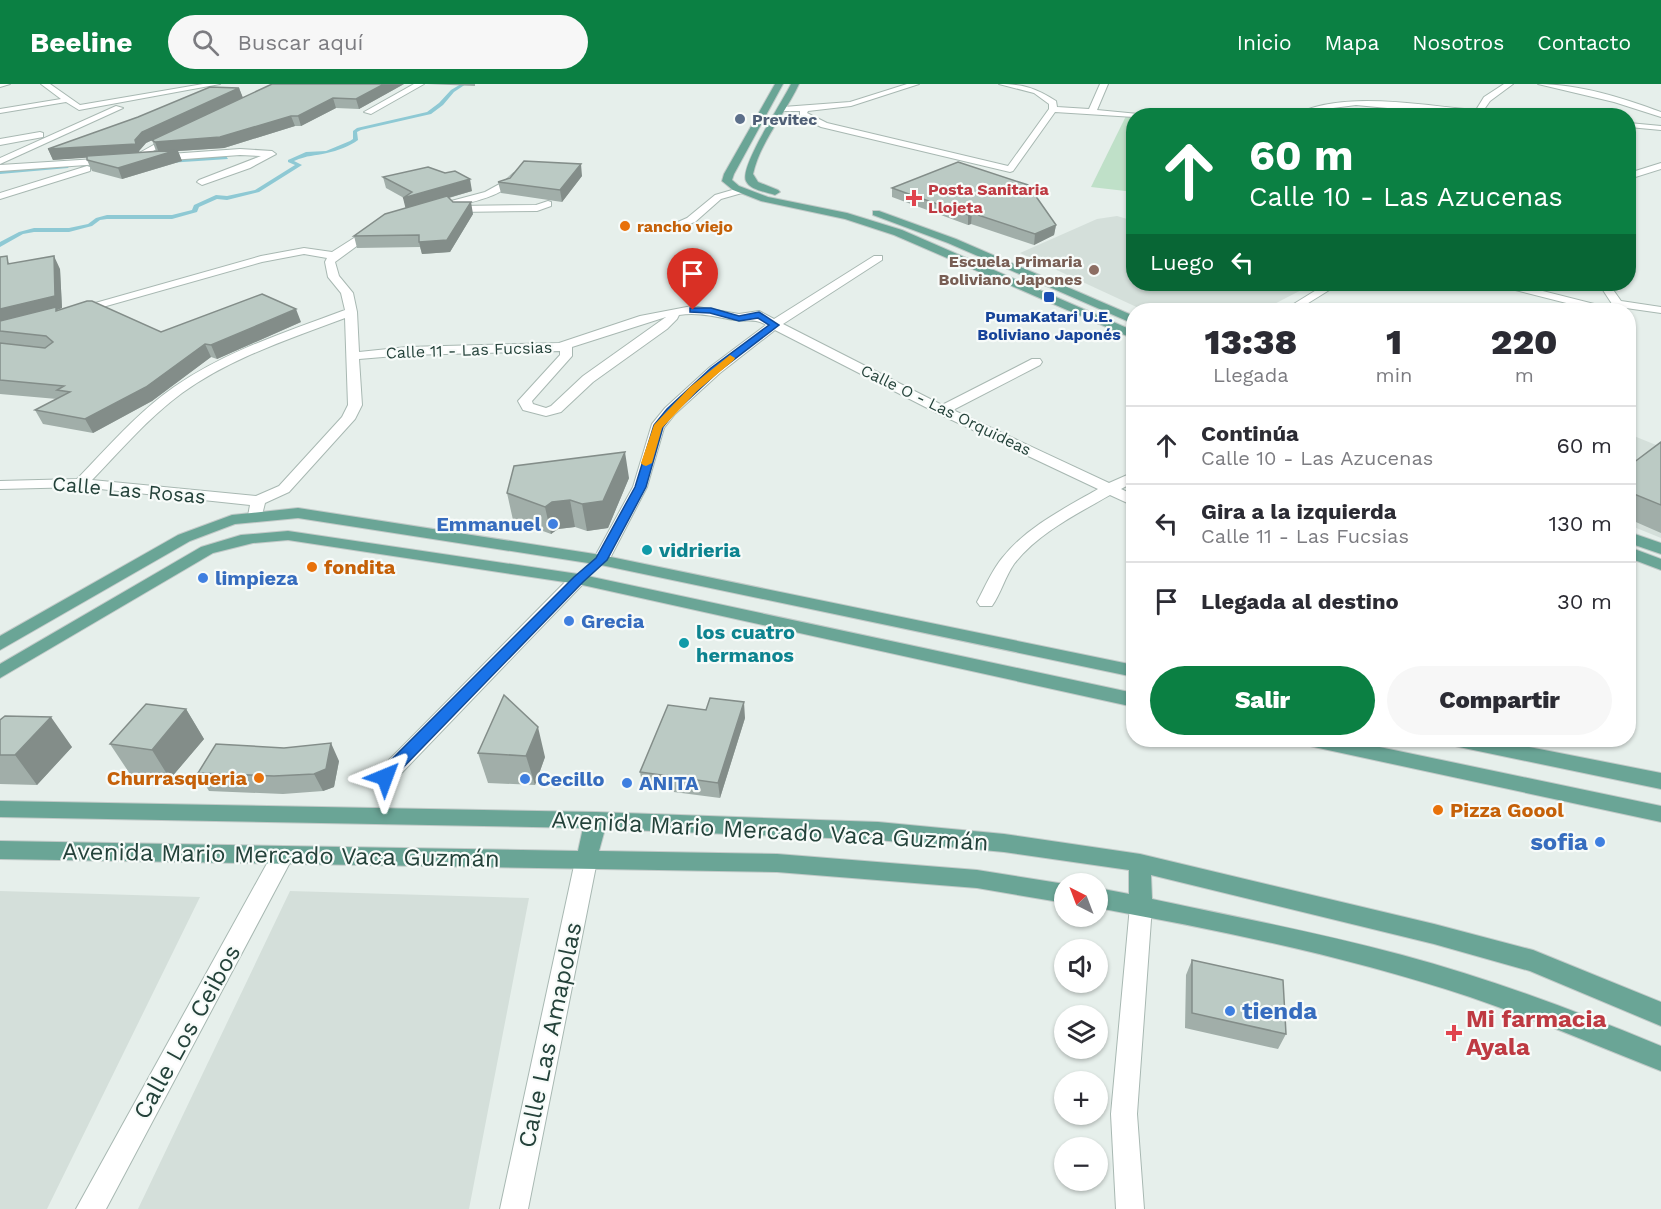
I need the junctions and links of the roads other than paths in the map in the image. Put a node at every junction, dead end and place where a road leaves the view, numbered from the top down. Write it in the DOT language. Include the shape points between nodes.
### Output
graph roads {
  1 [pos="6,84"];
  2 [pos="45,84"];
  3 [pos="216,84"];
  4 [pos="420,84"];
  5 [pos="779,84"];
  6 [pos="795,84"];
  7 [pos="915,84"];
  8 [pos="1003,84"];
  9 [pos="1104,84"];
  10 [pos="1509,84"];
  11 [pos="1542,84"];
  12 [pos="0,85"];
  13 [pos="148,96"];
  14 [pos="66,100"];
  15 [pos="1325,108"];
  16 [pos="1411,108"];
  17 [pos="1481,108"];
  18 [pos="767,109"];
  19 [pos="783,109"];
  20 [pos="805,109"];
  21 [pos="1053,109"];
  22 [pos="1093,110"];
  23 [pos="0,111"];
  24 [pos="368,112"];
  25 [pos="1126,113"];
  26 [pos="1661,115"];
  27 [pos="1636,126"];
  28 [pos="1661,128"];
  29 [pos="67,131"];
  30 [pos="181,133"];
  31 [pos="0,142"];
  32 [pos="177,157"];
  33 [pos="143,159"];
  34 [pos="120,160"];
  35 [pos="0,161"];
  36 [pos="97,162"];
  37 [pos="524,166"];
  38 [pos="1661,166"];
  39 [pos="0,168"];
  40 [pos="1636,174"];
  41 [pos="202,182"];
  42 [pos="739,191"];
  43 [pos="0,196"];
  44 [pos="815,200"];
  45 [pos="548,204"];
  46 [pos="434,207"];
  47 [pos="804,207"];
  48 [pos="420,210"];
  49 [pos="383,222"];
  50 [pos="676,225"];
  51 [pos="983,254"];
  52 [pos="334,256"];
  53 [pos="878,258"];
  54 [pos="966,261"];
  55 [pos="1321,291"];
  56 [pos="1531,291"];
  57 [pos="1302,303"];
  58 [pos="1579,303"];
  59 [pos="1636,308"];
  60 [pos="1661,310"];
  61 [pos="351,312"];
  62 [pos="673,312"];
  63 [pos="67,313"];
  64 [pos="759,315"];
  65 [pos="1126,317"];
  66 [pos="775,325"];
  67 [pos="1126,331"];
  68 [pos="566,345"];
  69 [pos="353,356"];
  70 [pos="1036,362"];
  71 [pos="942,410"];
  72 [pos="1126,480"];
  73 [pos="81,483"];
  74 [pos="0,484"];
  75 [pos="1109,489"];
  76 [pos="1126,497"];
  77 [pos="257,508"];
  78 [pos="252,537"];
  79 [pos="1636,540"];
  80 [pos="1661,549"];
  81 [pos="1636,555"];
  82 [pos="601,560"];
  83 [pos="1661,565"];
  84 [pos="578,579"];
  85 [pos="986,602"];
  86 [pos="0,644"];
  87 [pos="1126,669"];
  88 [pos="0,672"];
  89 [pos="1126,698"];
  90 [pos="1347,747"];
  91 [pos="1494,747"];
  92 [pos="385,777"];
  93 [pos="1661,781"];
  94 [pos="0,809"];
  95 [pos="1661,814"];
  96 [pos="596,820"];
  97 [pos="0,850"];
  98 [pos="283,855"];
  99 [pos="586,861"];
  100 [pos="1140,863"];
  101 [pos="1054,891"];
  102 [pos="1108,900"];
  103 [pos="1142,906"];
  104 [pos="1661,1014"];
  105 [pos="1661,1059"];
  106 [pos="90,1209"];
  107 [pos="514,1209"];
  108 [pos="1130,1209"];
  1 -- 12 [label="street"];
  2 -- 14 [label="street"];
  3 -- 13 [label="street"];
  4 -- 24 [label="street"];
  5 -- 18 [label="main road"];
  6 -- 19 [label="main road"];
  7 -- 20 [label="street" via="851,104"];
  8 -- 21 [label="street" via="1036,91 1053,103"];
  9 -- 22 [label="street"];
  10 -- 17 [label="street"];
  11 -- 26 [label="street" via="1641,106"];
  13 -- 14 [label="street" via="79,108"];
  13 -- 29 [label="street"];
  14 -- 23 [label="street"];
  15 -- 16 [label="street" via="1356,103"];
  18 -- 19 [label="main road"];
  18 -- 42 [label="main road" via="729,174 727,181"];
  19 -- 20 [label="street"];
  19 -- 44 [label="main road" via="763,140 749,179 763,188"];
  20 -- 21 [label="street" via="803,114 825,125 1010,169"];
  21 -- 22 [label="street"];
  22 -- 25 [label="street"];
  27 -- 28 [label="street"];
  29 -- 31 [label="street"];
  29 -- 35 [label="street"];
  30 -- 32 [label="street" via="144,152"];
  32 -- 33 [label="street"];
  32 -- 41 [label="street" via="272,154"];
  34 -- 36 [label="street"];
  36 -- 39 [label="street"];
  36 -- 43 [label="street" via="81,171"];
  37 -- 46 [label="street" via="500,189"];
  38 -- 40 [label="street"];
  42 -- 47 [label="main road"];
  42 -- 50 [label="street" via="718,197 691,220"];
  44 -- 47 [label="main road"];
  44 -- 51 [label="main road" via="889,217"];
  45 -- 46 [label="street" via="525,208"];
  46 -- 48 [label="street"];
  47 -- 54 [label="main road" via="861,220"];
  49 -- 52 [label="street"];
  51 -- 54 [label="main road"];
  51 -- 65 [label="main road"];
  52 -- 61 [label="street" via="330,268 347,293"];
  52 -- 63 [label="street" via="304,250"];
  53 -- 66 [label="street"];
  54 -- 67 [label="main road"];
  55 -- 57 [label="street"];
  56 -- 58 [label="street"];
  59 -- 60 [label="street"];
  61 -- 69 [label="street"];
  61 -- 73 [label="street" via="260,346 200,376 146,416"];
  62 -- 64 [label="street, Calle 11 - Las Fucsias" via="711,311 739,318"];
  62 -- 68 [label="street, Calle 11 - Las Fucsias"];
  62 -- 68 [label="street" via="663,326 588,379 556,409 546,412 528,407 525,401 566,356"];
  64 -- 66 [label="street, Calle O - Las Orquideas"];
  66 -- 71 [label="street, Calle O - Las Orquideas"];
  66 -- 82 [label="street" via="715,370 657,427 640,487"];
  68 -- 69 [label="street, Calle 11 - Las Fucsias"];
  69 -- 77 [label="street" via="355,405 348,419 284,489"];
  70 -- 71 [label="street"];
  71 -- 75 [label="street, Calle O - Las Orquideas"];
  72 -- 75 [label="street"];
  73 -- 74 [label="street, Calle Las Rosas"];
  73 -- 77 [label="street, Calle Las Rosas"];
  75 -- 76 [label="street, Calle O - Las Orquideas"];
  75 -- 85 [label="street" via="1028,540 1007,561"];
  77 -- 78 [label="main road"];
  77 -- 82 [label="main road"];
  77 -- 86 [label="main road" via="184,538"];
  78 -- 84 [label="main road" via="300,536"];
  78 -- 88 [label="main road" via="207,550"];
  79 -- 80 [label="main road"];
  81 -- 83 [label="main road"];
  82 -- 84 [label="main road"];
  82 -- 87 [label="main road"];
  84 -- 89 [label="main road"];
  84 -- 92 [label="street"];
  90 -- 95 [label="main road"];
  91 -- 93 [label="main road"];
  94 -- 96 [label="main road, Avenida Mario Mercado Vaca Guzmán"];
  96 -- 99 [label="main road"];
  96 -- 100 [label="main road, Avenida Mario Mercado Vaca Guzmán" via="878,831 1004,843"];
  97 -- 98 [label="main road, Avenida Mario Mercado Vaca Guzmán"];
  98 -- 99 [label="main road, Avenida Mario Mercado Vaca Guzmán"];
  98 -- 106 [label="street, Calle Los Ceibos"];
  99 -- 101 [label="main road, Avenida Mario Mercado Vaca Guzmán" via="777,863 976,879"];
  99 -- 107 [label="street, Calle Las Amapolas"];
  100 -- 103 [label="main road"];
  100 -- 104 [label="main road, Avenida Mario Mercado Vaca Guzmán" via="1533,961"];
  102 -- 103 [label="main road"];
  103 -- 105 [label="main road" via="1402,966 1507,997"];
  103 -- 108 [label="street" via="1124,1114"];
}
